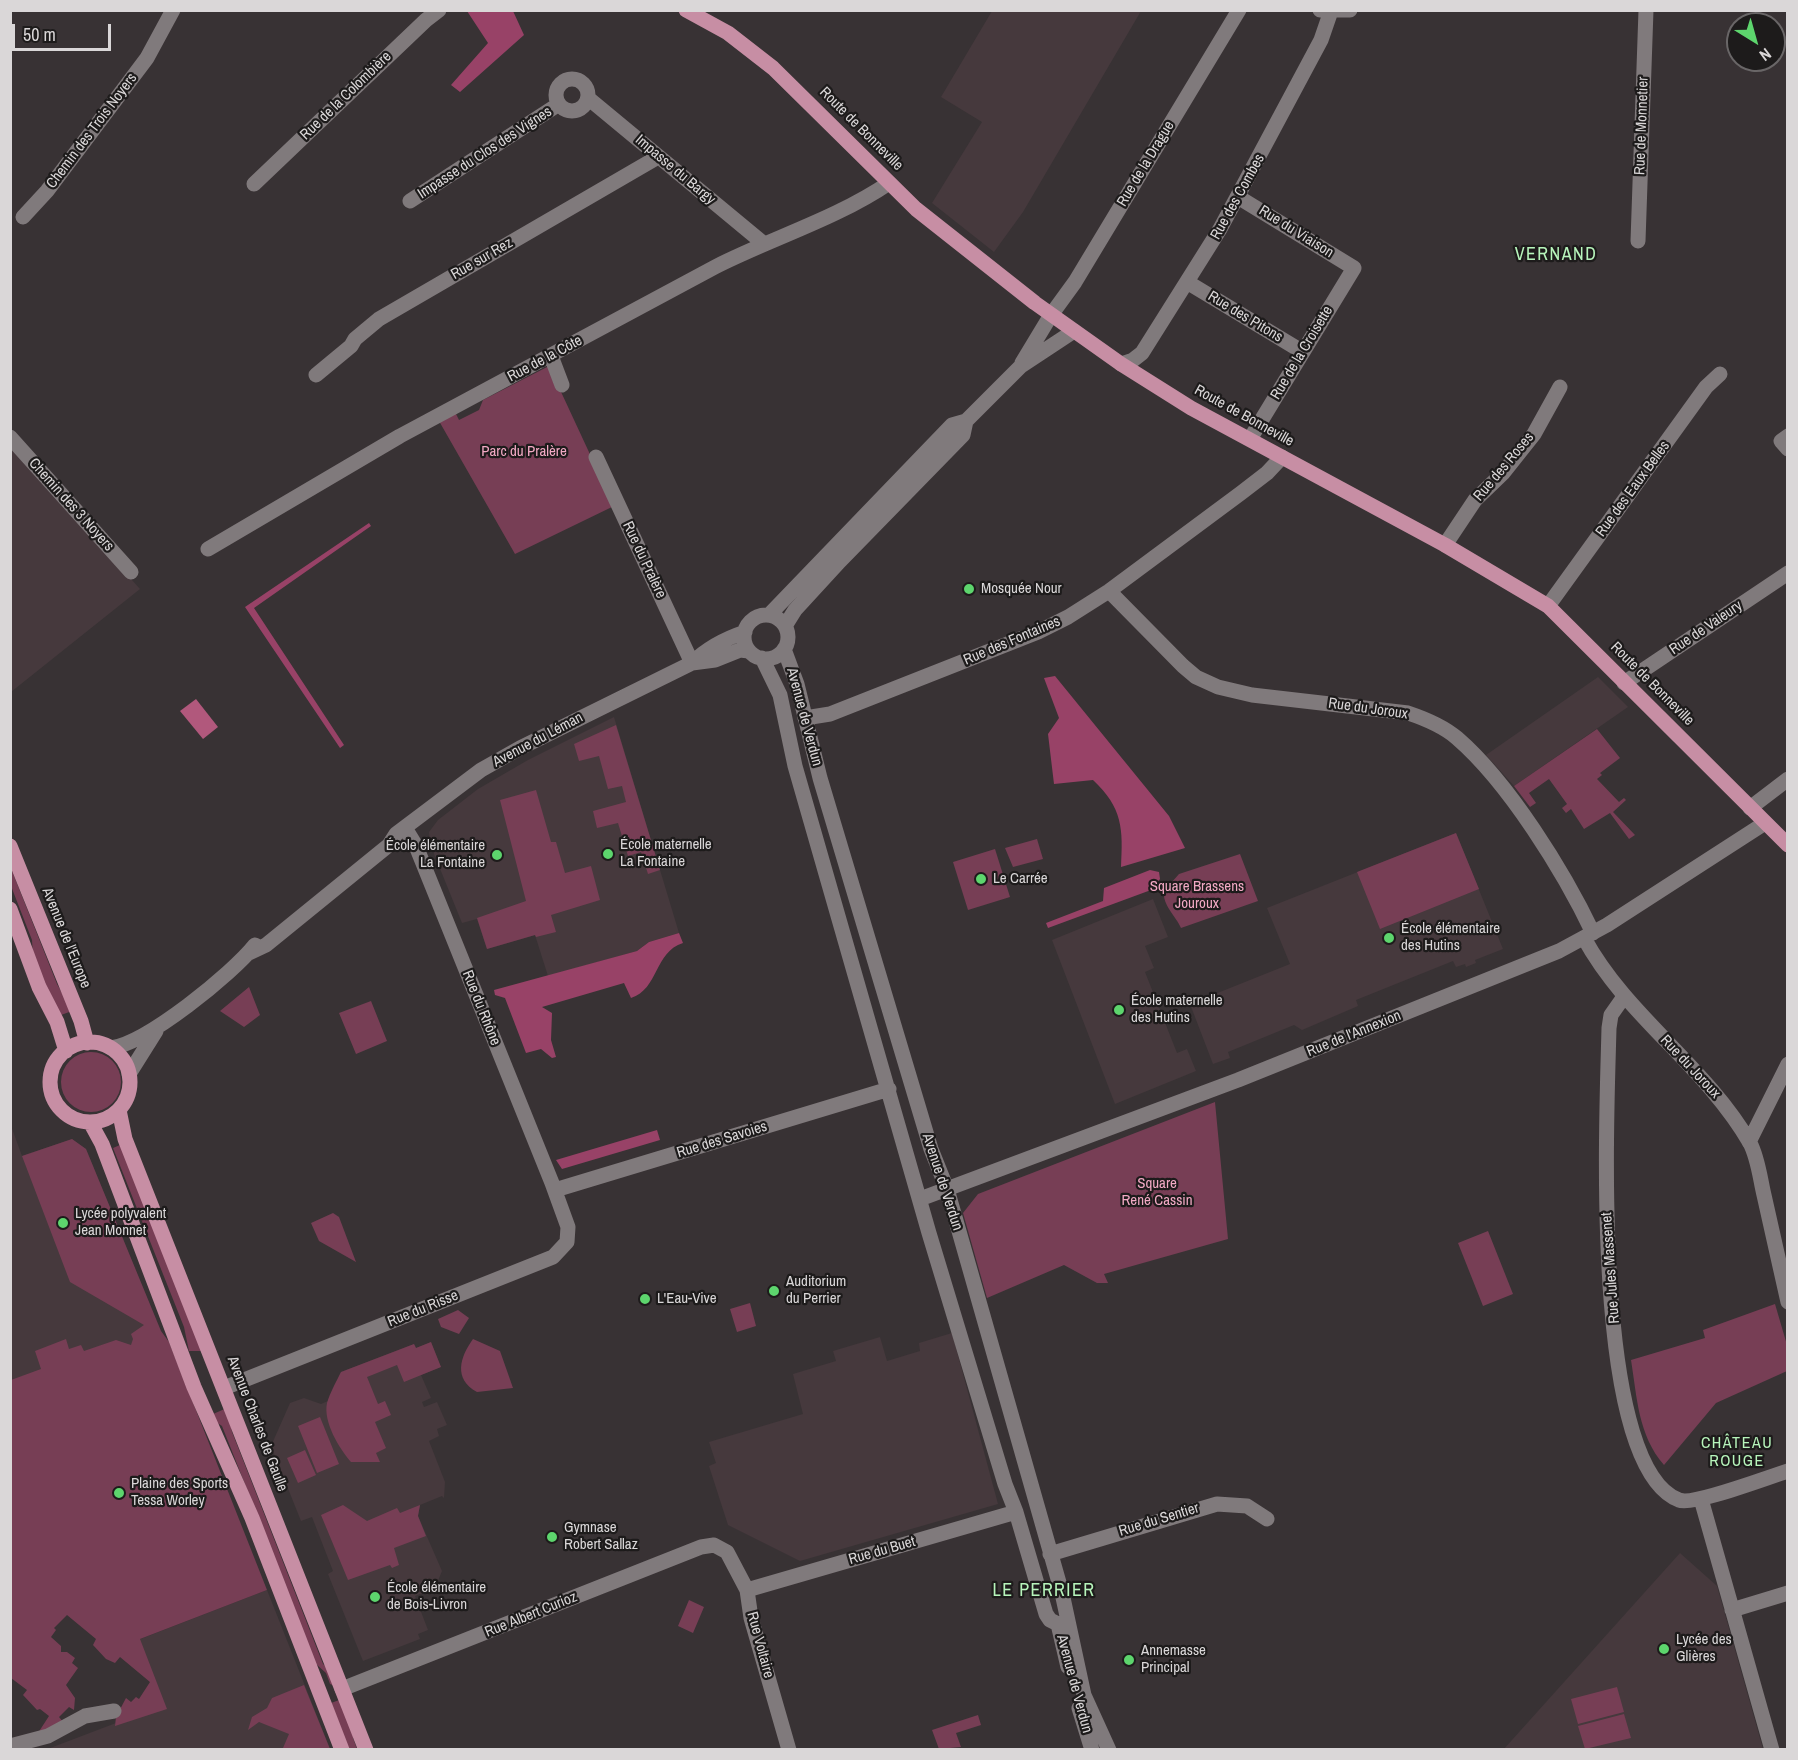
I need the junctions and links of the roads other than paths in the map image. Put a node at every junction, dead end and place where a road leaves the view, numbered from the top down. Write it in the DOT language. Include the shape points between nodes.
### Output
graph roads {
  1 [pos="173,10"];
  2 [pos="439,10"];
  3 [pos="686,10"];
  4 [pos="1239,10"];
  5 [pos="1350,10"];
  6 [pos="1646,10"];
  7 [pos="1326,11"];
  8 [pos="588,98"];
  9 [pos="559,104"];
  10 [pos="658,157"];
  11 [pos="889,183"];
  12 [pos="254,184"];
  13 [pos="1238,197"];
  14 [pos="410,201"];
  15 [pos="23,217"];
  16 [pos="1638,241"];
  17 [pos="763,243"];
  18 [pos="1354,268"];
  19 [pos="1187,282"];
  20 [pos="1051,315"];
  21 [pos="1074,331"];
  22 [pos="1303,352"];
  23 [pos="550,356"];
  24 [pos="1121,364"];
  25 [pos="1021,366"];
  26 [pos="1720,374"];
  27 [pos="316,375"];
  28 [pos="562,385"];
  29 [pos="1560,387"];
  30 [pos="966,421"];
  31 [pos="10,437"];
  32 [pos="1250,439"];
  33 [pos="596,457"];
  34 [pos="1282,457"];
  35 [pos="1446,545"];
  36 [pos="208,549"];
  37 [pos="131,572"];
  38 [pos="1788,573"];
  39 [pos="1109,591"];
  40 [pos="1548,606"];
  41 [pos="769,615"];
  42 [pos="785,626"];
  43 [pos="745,632"];
  44 [pos="784,649"];
  45 [pos="756,655"];
  46 [pos="692,663"];
  47 [pos="1624,682"];
  48 [pos="805,718"];
  49 [pos="1788,780"];
  50 [pos="1750,808"];
  51 [pos="1764,823"];
  52 [pos="400,831"];
  53 [pos="1788,845"];
  54 [pos="10,846"];
  55 [pos="10,909"];
  56 [pos="1589,936"];
  57 [pos="1623,998"];
  58 [pos="158,1029"];
  59 [pos="87,1043"];
  60 [pos="111,1048"];
  61 [pos="66,1051"];
  62 [pos="1788,1064"];
  63 [pos="129,1074"];
  64 [pos="889,1089"];
  65 [pos="119,1110"];
  66 [pos="90,1122"];
  67 [pos="1749,1142"];
  68 [pos="947,1189"];
  69 [pos="555,1190"];
  70 [pos="920,1199"];
  71 [pos="1788,1302"];
  72 [pos="194,1387"];
  73 [pos="224,1389"];
  74 [pos="202,1407"];
  75 [pos="1788,1471"];
  76 [pos="1701,1499"];
  77 [pos="1016,1512"];
  78 [pos="1267,1519"];
  79 [pos="721,1547"];
  80 [pos="1050,1554"];
  81 [pos="747,1590"];
  82 [pos="1788,1593"];
  83 [pos="1732,1610"];
  84 [pos="342,1689"];
  85 [pos="319,1691"];
  86 [pos="114,1711"];
  87 [pos="10,1746"];
  88 [pos="342,1749"];
  89 [pos="366,1749"];
  90 [pos="789,1749"];
  91 [pos="1092,1749"];
  92 [pos="1109,1749"];
  93 [pos="1772,1749"];
  1 -- 15 [label="street, Chemin des Trois Noyers" via="147,58"];
  2 -- 12 [label="street, Rue de la Colombière"];
  3 -- 11 [label="main road, Route de Bonneville" via="728,33 781,75"];
  4 -- 20 [label="street, Rue de la Drague" via="1075,282"];
  5 -- 7 [label="street"];
  6 -- 16 [label="street, Rue de Monnetier"];
  7 -- 13 [label="street, Rue des Combes" via="1321,40"];
  8 -- 9 [label="street, Impasse du Clos des Vignes" via="575,111"];
  8 -- 9 [label="street, Impasse du Clos des Vignes" via="584,84 569,79 557,88"];
  8 -- 10 [label="street, Impasse du Bargy"];
  9 -- 14 [label="street, Impasse du Clos des Vignes"];
  10 -- 17 [label="street, Impasse du Bargy"];
  10 -- 27 [label="street, Rue sur Rez" via="379,319"];
  11 -- 17 [label="street, Rue de la Côte" via="825,218"];
  11 -- 20 [label="main road, Route de Bonneville" via="950,238"];
  13 -- 18 [label="street, Rue du Viaison"];
  13 -- 19 [label="street, Rue des Combes"];
  17 -- 23 [label="street, Rue de la Côte"];
  18 -- 22 [label="street, Rue de la Croisette"];
  19 -- 22 [label="street, Rue des Pitons"];
  19 -- 24 [label="street, Rue des Combes" via="1142,353"];
  20 -- 21 [label="main road, Route de Bonneville"];
  20 -- 25 [label="street"];
  21 -- 24 [label="main road, Route de Bonneville"];
  21 -- 25 [label="street"];
  22 -- 32 [label="street, Rue de la Croisette"];
  23 -- 28 [label="street"];
  23 -- 36 [label="street, Rue de la Côte" via="400,436"];
  24 -- 32 [label="main road, Route de Bonneville"];
  25 -- 30 [label="street"];
  26 -- 40 [label="street, Rue des Eaux Belles" via="1706,387"];
  29 -- 35 [label="street, Rue des Roses" via="1534,434 1475,500"];
  30 -- 41 [label="street" via="952,425"];
  30 -- 42 [label="street" via="963,435 840,561"];
  31 -- 37 [label="street, Chemin des 3 Noyers"];
  32 -- 34 [label="main road, Route de Bonneville"];
  33 -- 46 [label="street, Rue du Pralère"];
  34 -- 35 [label="main road, Route de Bonneville"];
  34 -- 39 [label="street, Rue des Fontaines" via="1267,473"];
  35 -- 40 [label="main road, Route de Bonneville"];
  38 -- 47 [label="street, Rue de Valeury"];
  39 -- 48 [label="street, Rue des Fontaines" via="1044,629 830,714"];
  39 -- 56 [label="street, Rue du Joroux" via="1183,666 1218,687 1252,695 1408,713 1447,731 1485,768 1523,816"];
  40 -- 47 [label="main road, Route de Bonneville"];
  41 -- 42 [label="street"];
  41 -- 43 [label="street" via="753,619"];
  42 -- 44 [label="street" via="788,639"];
  43 -- 45 [label="street" via="744,640"];
  43 -- 46 [label="street, Avenue du Léman" via="720,642"];
  44 -- 45 [label="street" via="775,656"];
  44 -- 48 [label="street, Avenue de Verdun"];
  45 -- 46 [label="street, Avenue du Léman" via="740,650 715,660"];
  45 -- 64 [label="street, Avenue de Verdun" via="780,695 795,766"];
  46 -- 52 [label="street, Avenue du Léman" via="481,770"];
  47 -- 50 [label="main road, Route de Bonneville"];
  48 -- 68 [label="street, Avenue de Verdun" via="931,1149"];
  49 -- 50 [label="street"];
  50 -- 51 [label="main road, Route de Bonneville"];
  51 -- 53 [label="main road, Route de Bonneville"];
  51 -- 56 [label="street, Rue de l'Annexion"];
  52 -- 58 [label="street, Avenue du Léman" via="379,843 261,939"];
  52 -- 69 [label="street, Rue du Rhône" via="416,846"];
  54 -- 59 [label="main road, Avenue de l'Europe"];
  55 -- 61 [label="main road"];
  56 -- 57 [label="street, Rue du Joroux" via="1603,971"];
  56 -- 68 [label="street, Rue de l'Annexion" via="1356,1034"];
  57 -- 67 [label="street, Rue du Joroux" via="1711,1086"];
  57 -- 76 [label="street, Rue Jules Massenet" via="1611,1015 1609,1028 1606,1153 1606,1231 1623,1392 1635,1442 1656,1482 1679,1501"];
  58 -- 60 [label="street, Avenue du Léman" via="124,1046"];
  58 -- 63 [label="street, Avenue du Léman"];
  59 -- 60 [label="main road"];
  59 -- 61 [label="main road"];
  60 -- 63 [label="main road" via="123,1059"];
  61 -- 66 [label="main road" via="52,1071 53,1096 65,1113"];
  62 -- 67 [label="street"];
  63 -- 65 [label="main road" via="128,1096"];
  64 -- 69 [label="street, Rue des Savoies"];
  64 -- 70 [label="street, Avenue de Verdun"];
  65 -- 66 [label="main road"];
  65 -- 73 [label="main road, Avenue Charles de Gaulle" via="125,1139"];
  66 -- 72 [label="main road" via="102,1144"];
  67 -- 71 [label="street, Rue du Joroux" via="1758,1166"];
  68 -- 70 [label="street, Rue de l'Annexion"];
  68 -- 80 [label="street, Avenue de Verdun"];
  69 -- 73 [label="street, Rue du Risse" via="568,1232 567,1242 557,1255"];
  70 -- 77 [label="street, Avenue de Verdun"];
  72 -- 73 [label="main road"];
  72 -- 74 [label="main road"];
  73 -- 74 [label="main road"];
  73 -- 84 [label="main road, Avenue Charles de Gaulle"];
  74 -- 85 [label="main road" via="252,1518"];
  75 -- 76 [label="street"];
  76 -- 83 [label="street"];
  77 -- 81 [label="street, Rue du Buet"];
  77 -- 91 [label="street, Avenue de Verdun" via="1046,1614 1058,1624"];
  78 -- 80 [label="street, Rue du Sentier" via="1247,1506 1216,1504"];
  79 -- 81 [label="street, Rue Voltaire" via="732,1557"];
  79 -- 84 [label="street, Rue Albert Curioz" via="701,1547"];
  80 -- 92 [label="street, Avenue de Verdun" via="1084,1695"];
  81 -- 90 [label="street, Rue Voltaire" via="751,1618"];
  82 -- 83 [label="street"];
  83 -- 93 [label="street"];
  84 -- 85 [label="main road"];
  84 -- 89 [label="main road, Avenue Charles de Gaulle"];
  85 -- 88 [label="main road"];
  86 -- 87 [label="street" via="85,1716 48,1736"];
}
